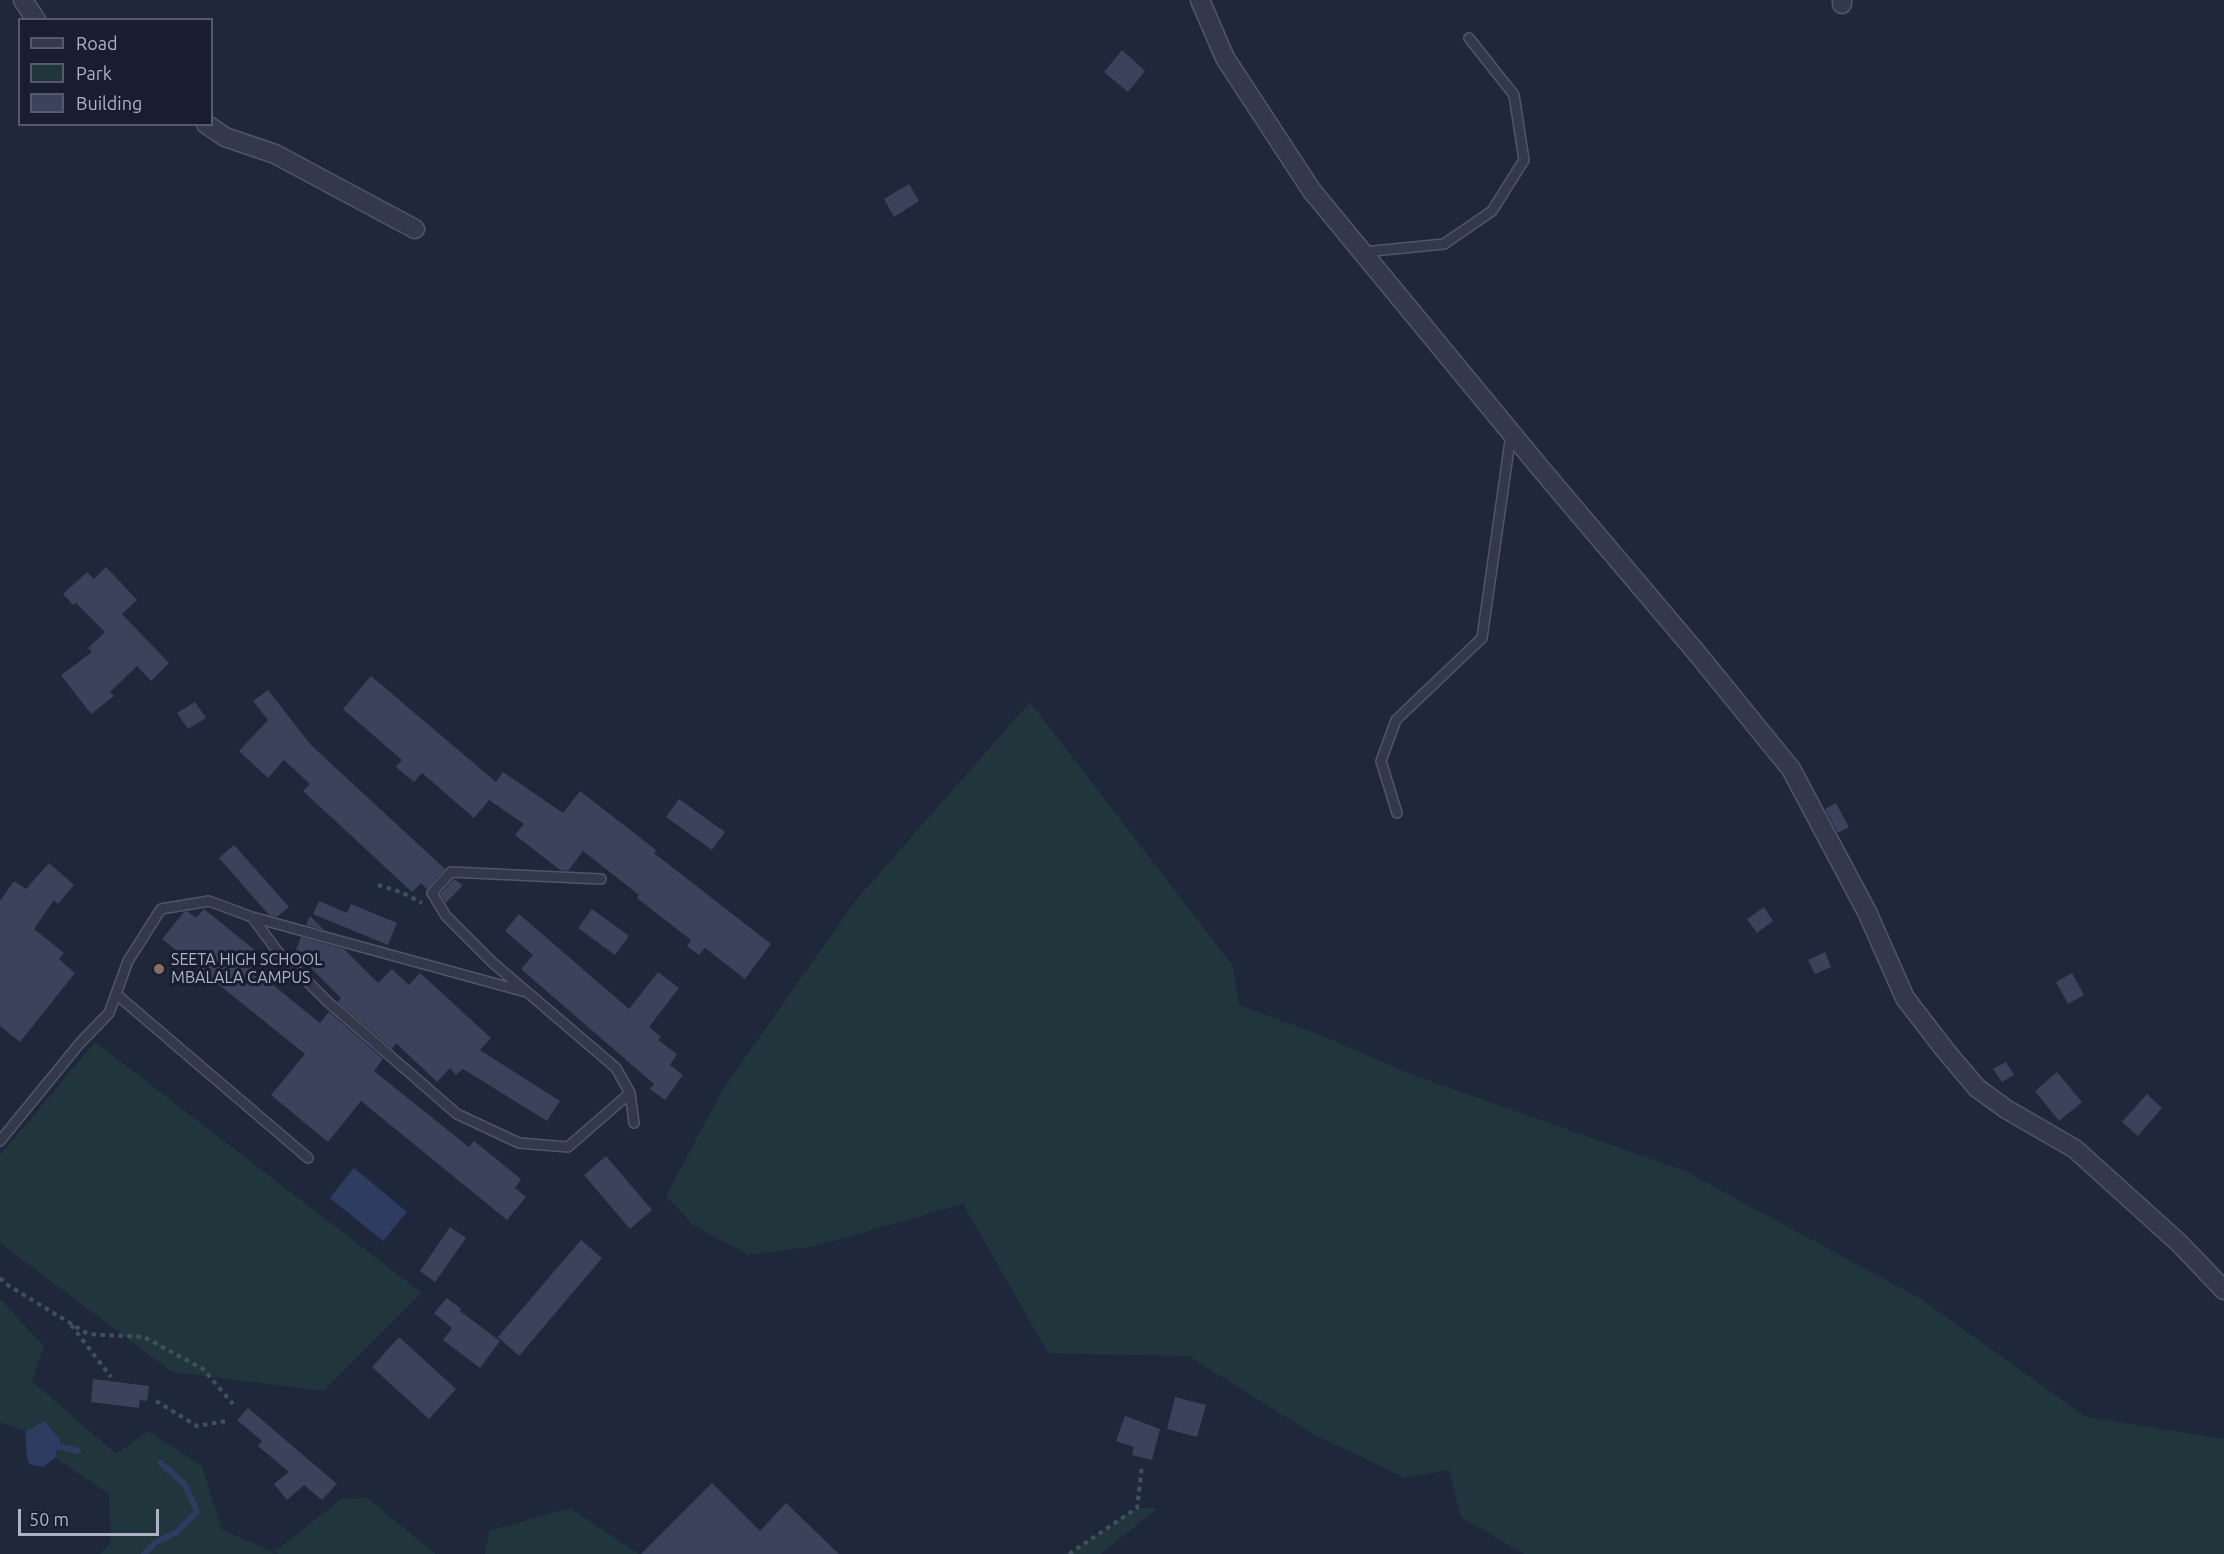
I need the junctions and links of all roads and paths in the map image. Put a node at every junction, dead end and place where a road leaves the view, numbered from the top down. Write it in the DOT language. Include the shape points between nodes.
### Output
graph roads {
  1 [pos="23,0"];
  2 [pos="1200,0"];
  3 [pos="35,18"];
  4 [pos="1469,38"];
  5 [pos="209,126"];
  6 [pos="415,229"];
  7 [pos="1363,252"];
  8 [pos="1511,432"];
  9 [pos="1397,813"];
  10 [pos="601,879"];
  11 [pos="378,885"];
  12 [pos="446,916"];
  13 [pos="252,917"];
  14 [pos="529,993"];
  15 [pos="116,994"];
  16 [pos="630,1093"];
  17 [pos="634,1123"];
  18 [pos="0,1141"];
  19 [pos="308,1158"];
  20 [pos="0,1278"];
  21 [pos="2224,1290"];
  22 [pos="69,1322"];
  23 [pos="111,1377"];
  24 [pos="156,1401"];
  25 [pos="233,1404"];
  26 [pos="227,1421"];
  27 [pos="1142,1465"];
  28 [pos="1069,1554"];
  1 -- 3 [label="street"];
  2 -- 7 [label="street" via="1225,58 1312,191"];
  4 -- 7 [label="lane" via="1514,95 1524,160 1491,211 1444,244"];
  5 -- 6 [label="street" via="274,154"];
  7 -- 8 [label="street"];
  8 -- 9 [label="lane" via="1482,638 1396,720 1381,761"];
  8 -- 21 [label="street" via="1791,769 1867,912 1905,998 1945,1050 1977,1088 2075,1149 2179,1243"];
  10 -- 12 [label="lane" via="451,872 432,893"];
  11 -- 12 [label="path" via="401,892"];
  12 -- 14 [label="lane"];
  13 -- 14 [label="lane"];
  13 -- 15 [label="lane" via="209,901 160,909 128,961"];
  13 -- 16 [label="lane" via="278,952 328,1002 457,1114 519,1143 568,1147"];
  14 -- 16 [label="lane" via="616,1068"];
  15 -- 18 [label="lane" via="109,1013"];
  15 -- 19 [label="lane"];
  16 -- 17 [label="lane"];
  20 -- 22 [label="path"];
  22 -- 23 [label="path"];
  22 -- 25 [label="path" via="88,1334 144,1337 203,1369"];
  24 -- 26 [label="path" via="197,1426"];
  27 -- 28 [label="path" via="1137,1508"];
}
